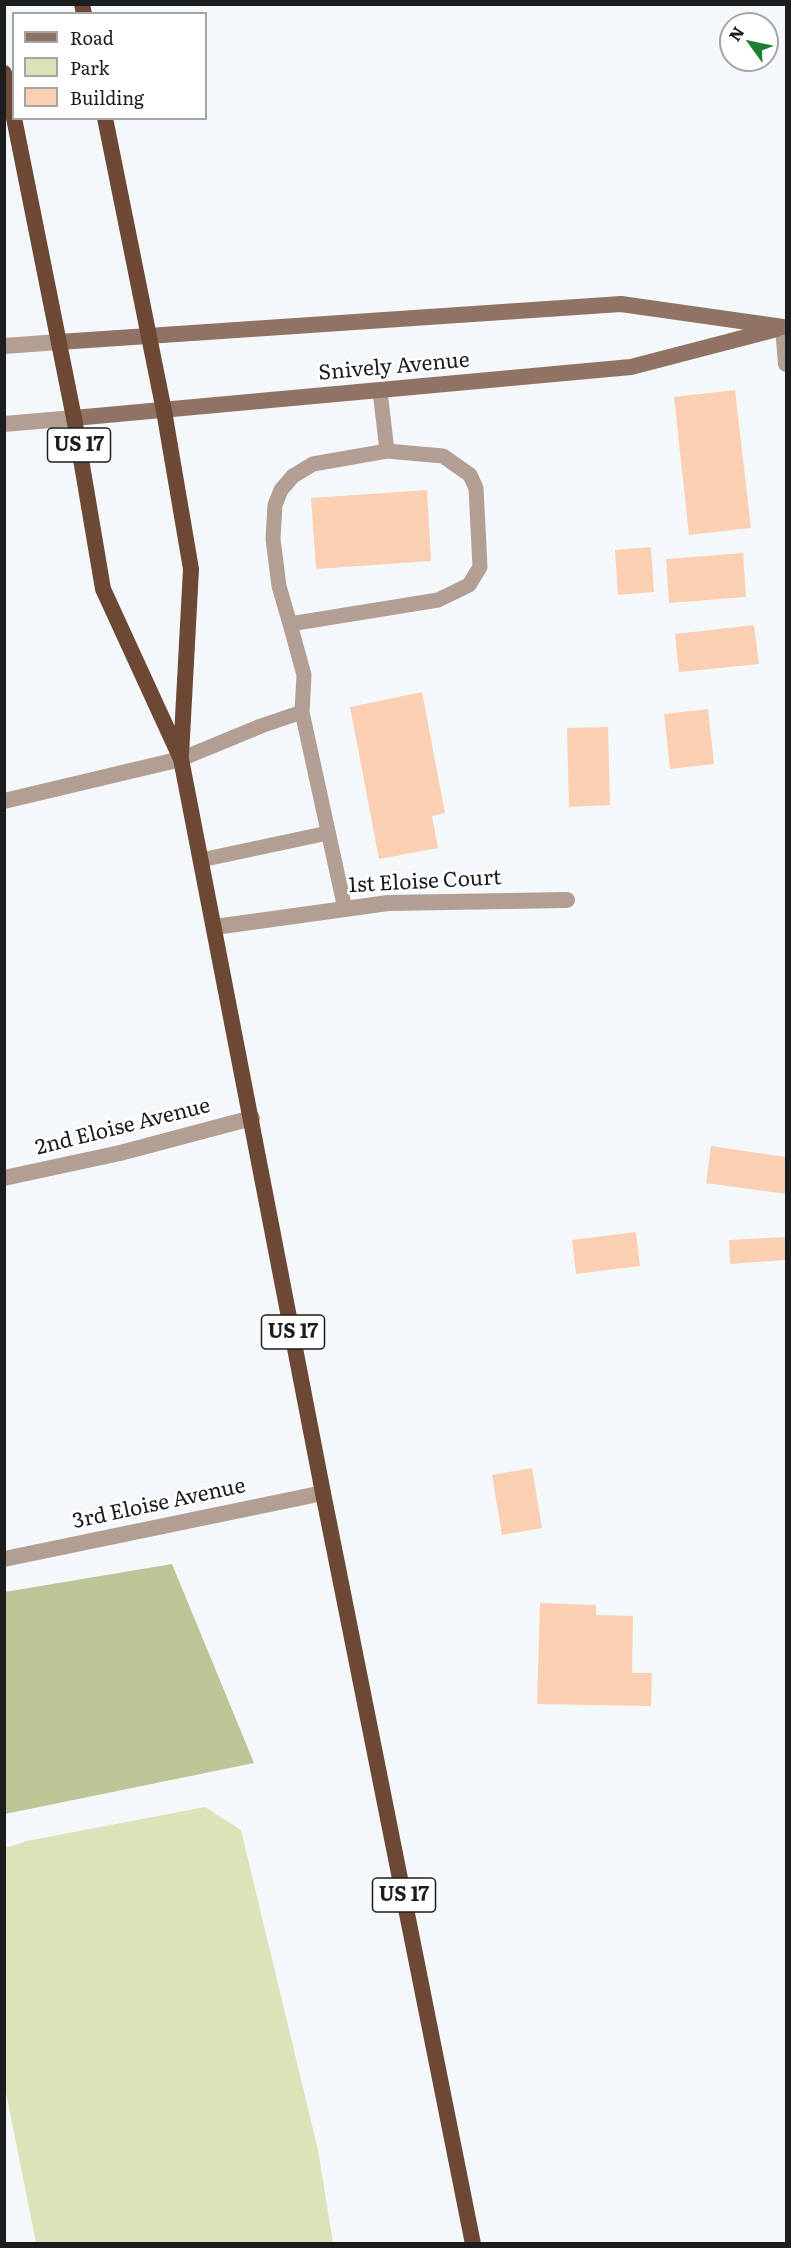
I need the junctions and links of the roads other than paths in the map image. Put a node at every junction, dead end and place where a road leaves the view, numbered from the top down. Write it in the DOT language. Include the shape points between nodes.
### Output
graph roads {
  1 [pos="4,73"];
  2 [pos="12,109"];
  3 [pos="14,120"];
  4 [pos="105,120"];
  5 [pos="785,327"];
  6 [pos="149,336"];
  7 [pos="58,342"];
  8 [pos="4,346"];
  9 [pos="786,364"];
  10 [pos="380,391"];
  11 [pos="164,411"];
  12 [pos="74,418"];
  13 [pos="4,424"];
  14 [pos="387,452"];
  15 [pos="290,624"];
  16 [pos="302,712"];
  17 [pos="181,759"];
  18 [pos="4,801"];
  19 [pos="328,833"];
  20 [pos="201,860"];
  21 [pos="567,900"];
  22 [pos="345,909"];
  23 [pos="215,927"];
  24 [pos="252,1118"];
  25 [pos="4,1178"];
  26 [pos="323,1494"];
  27 [pos="4,1558"];
  28 [pos="473,2244"];
  1 -- 2 [label="highway, US 17"];
  3 -- 7 [label="highway, US 17"];
  4 -- 6 [label="highway, US 17"];
  5 -- 6 [label="main road" via="621,304"];
  5 -- 9 [label="street"];
  5 -- 10 [label="main road, Snively Avenue" via="631,367"];
  6 -- 7 [label="main road"];
  6 -- 11 [label="highway, US 17"];
  7 -- 8 [label="street"];
  7 -- 12 [label="highway, US 17"];
  10 -- 11 [label="main road, Snively Avenue"];
  10 -- 14 [label="lane"];
  11 -- 12 [label="main road, Snively Avenue"];
  11 -- 17 [label="highway, US 17" via="191,569"];
  12 -- 13 [label="street, Snively Avenue"];
  12 -- 17 [label="highway, US 17" via="103,589"];
  14 -- 15 [label="lane" via="313,464 293,476 281,490 275,505 273,539 279,585"];
  14 -- 15 [label="lane" via="443,456 470,475 476,488 480,567 469,585 438,600"];
  15 -- 16 [label="lane" via="304,675"];
  16 -- 17 [label="lane"];
  16 -- 19 [label="lane"];
  17 -- 18 [label="street"];
  17 -- 20 [label="highway, US 17"];
  19 -- 20 [label="lane"];
  19 -- 22 [label="lane"];
  20 -- 23 [label="highway, US 17"];
  21 -- 22 [label="street, 1st Eloise Court" via="388,903"];
  22 -- 23 [label="street, 1st Eloise Court"];
  23 -- 24 [label="highway, US 17"];
  24 -- 25 [label="street, 2nd Eloise Avenue"];
  24 -- 26 [label="highway, US 17"];
  26 -- 27 [label="street, 3rd Eloise Avenue"];
  26 -- 28 [label="highway, US 17"];
}
